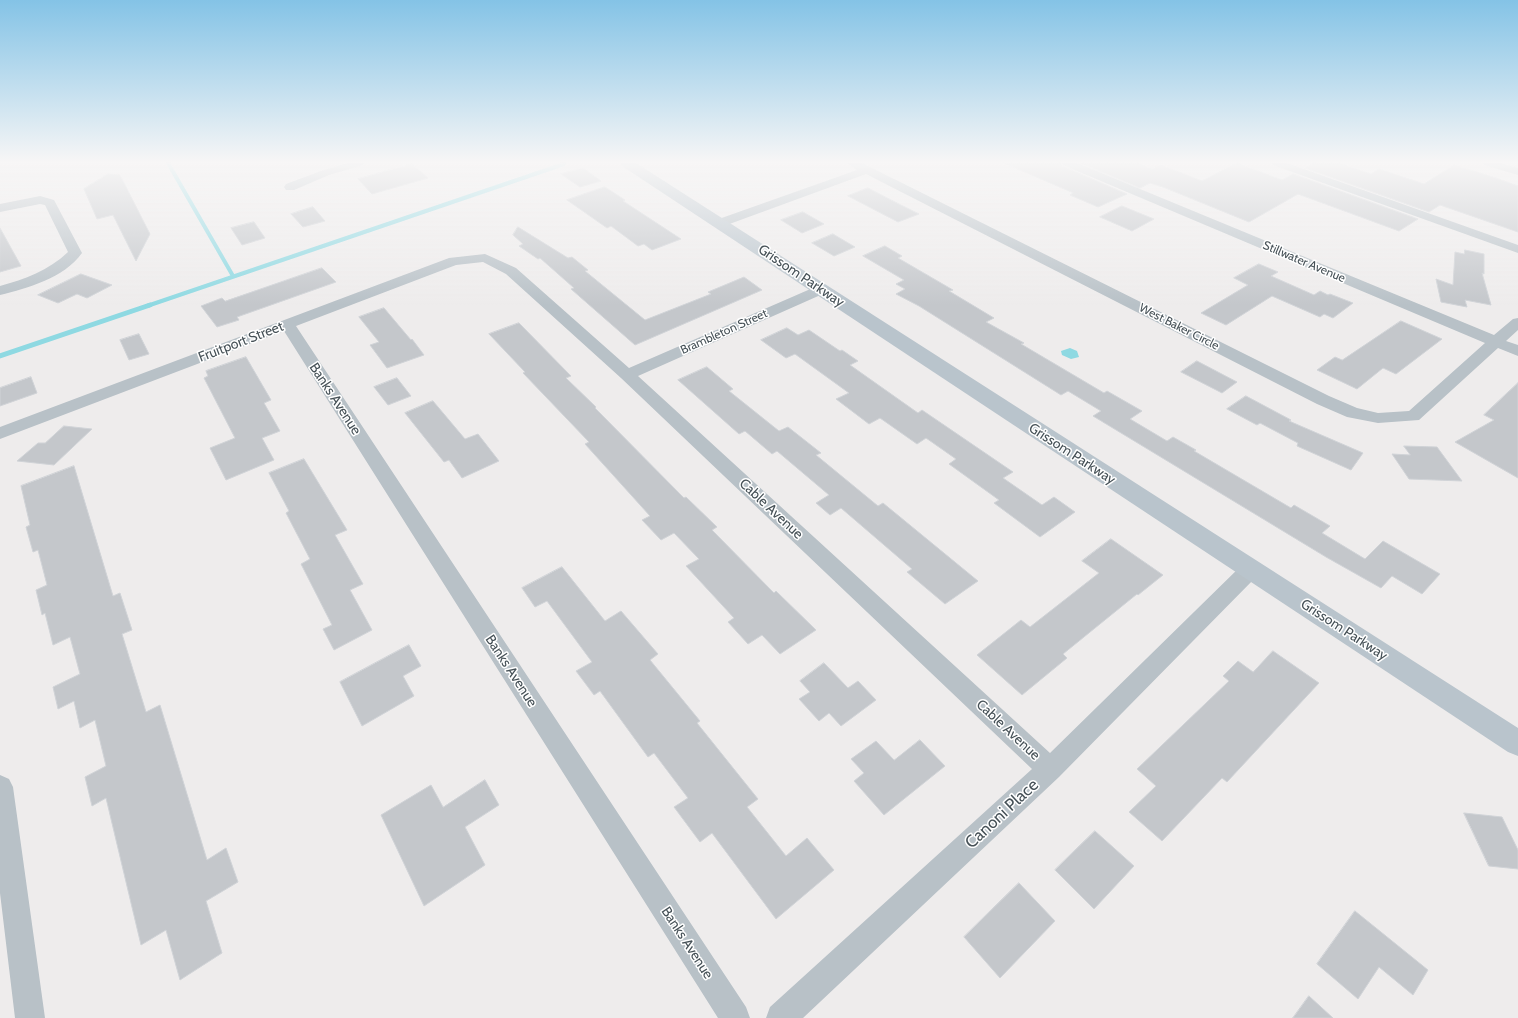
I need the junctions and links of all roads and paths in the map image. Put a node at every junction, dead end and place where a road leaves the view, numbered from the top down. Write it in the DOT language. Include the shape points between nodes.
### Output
graph roads {
  1 [pos="54,211"];
  2 [pos="701,211"];
  3 [pos="755,211"];
  4 [pos="947,211"];
  5 [pos="1181,211"];
  6 [pos="1410,211"];
  7 [pos="720,223"];
  8 [pos="1518,249"];
  9 [pos="485,258"];
  10 [pos="820,290"];
  11 [pos="0,291"];
  12 [pos="1518,322"];
  13 [pos="287,324"];
  14 [pos="1495,342"];
  15 [pos="1518,352"];
  16 [pos="627,376"];
  17 [pos="0,433"];
  18 [pos="1250,570"];
  19 [pos="1518,743"];
  20 [pos="1050,769"];
  21 [pos="0,787"];
  22 [pos="30,1018"];
  23 [pos="735,1018"];
  24 [pos="781,1018"];
  1 -- 11 [label="street" via="74,254 63,265 44,276"];
  2 -- 7 [label="main road, Grissom Parkway"];
  3 -- 7 [label="street"];
  4 -- 14 [label="street, West Baker Circle" via="1353,413 1378,418 1413,416"];
  5 -- 14 [label="street, Stillwater Avenue"];
  6 -- 8 [label="street"];
  7 -- 10 [label="main road, Grissom Parkway"];
  9 -- 13 [label="street, Fruitport Street" via="454,261"];
  9 -- 16 [label="street, Cable Avenue" via="511,271"];
  10 -- 16 [label="street, Brambleton Street"];
  10 -- 18 [label="main road, Grissom Parkway"];
  12 -- 14 [label="street, West Baker Circle"];
  13 -- 17 [label="street, Fruitport Street"];
  13 -- 23 [label="street, Banks Avenue"];
  14 -- 15 [label="street, Stillwater Avenue"];
  16 -- 20 [label="street, Cable Avenue"];
  18 -- 19 [label="main road, Grissom Parkway"];
  18 -- 20 [label="street, Canoni Place"];
  20 -- 24 [label="street, Canoni Place"];
  21 -- 22 [label="street"];
}
